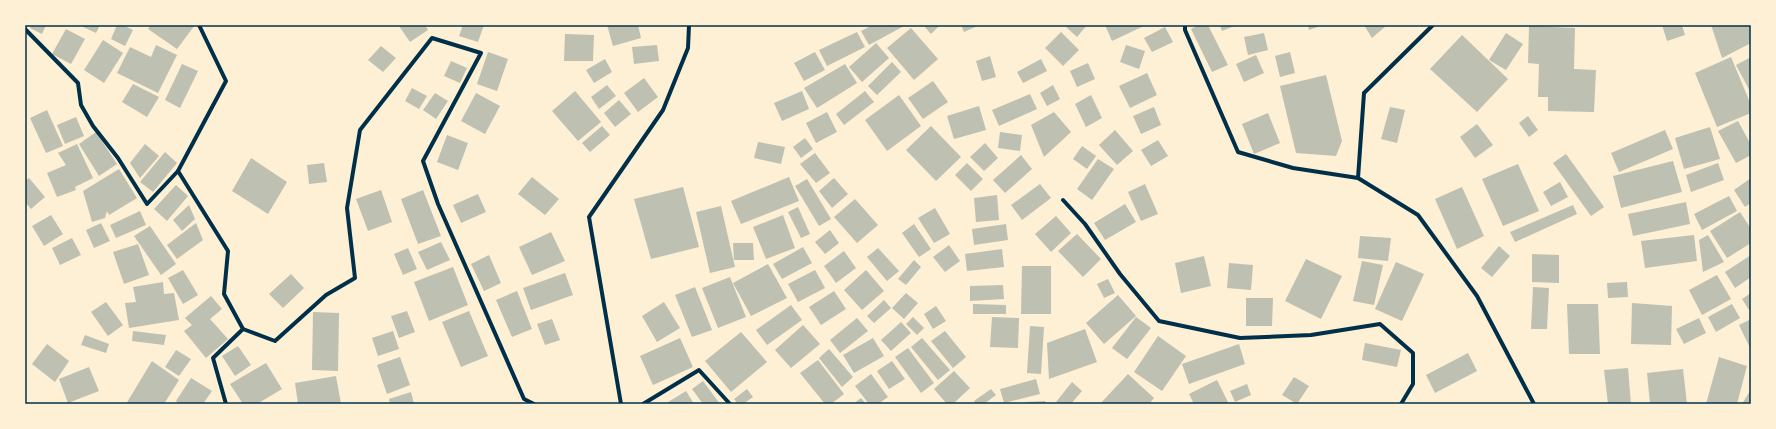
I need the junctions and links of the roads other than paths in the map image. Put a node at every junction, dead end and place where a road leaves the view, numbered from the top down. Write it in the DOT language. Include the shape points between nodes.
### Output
graph roads {
  1 [pos="199,25"];
  2 [pos="689,25"];
  3 [pos="1185,25"];
  4 [pos="1432,25"];
  5 [pos="25,29"];
  6 [pos="178,171"];
  7 [pos="1358,178"];
  8 [pos="1063,200"];
  9 [pos="243,329"];
  10 [pos="226,404"];
  11 [pos="534,404"];
  12 [pos="621,404"];
  13 [pos="643,404"];
  14 [pos="730,404"];
  15 [pos="1401,404"];
  16 [pos="1534,404"];
  1 -- 6 [label="street" via="226,81"];
  2 -- 12 [label="street" via="688,48 663,110 589,217"];
  3 -- 7 [label="street" via="1238,152 1293,168"];
  4 -- 7 [label="street" via="1364,93"];
  5 -- 6 [label="street" via="78,83 81,105 147,204"];
  6 -- 9 [label="street" via="228,251 224,294"];
  7 -- 16 [label="street" via="1418,215 1477,296"];
  8 -- 15 [label="street" via="1085,224 1120,274 1159,321 1240,338 1311,335 1380,324 1413,353 1413,384"];
  9 -- 10 [label="street" via="213,358"];
  9 -- 11 [label="street" via="275,341 326,296 355,278 347,208 360,130 432,38 481,53 423,162 438,204 524,399"];
  13 -- 14 [label="street" via="699,370"];
}
